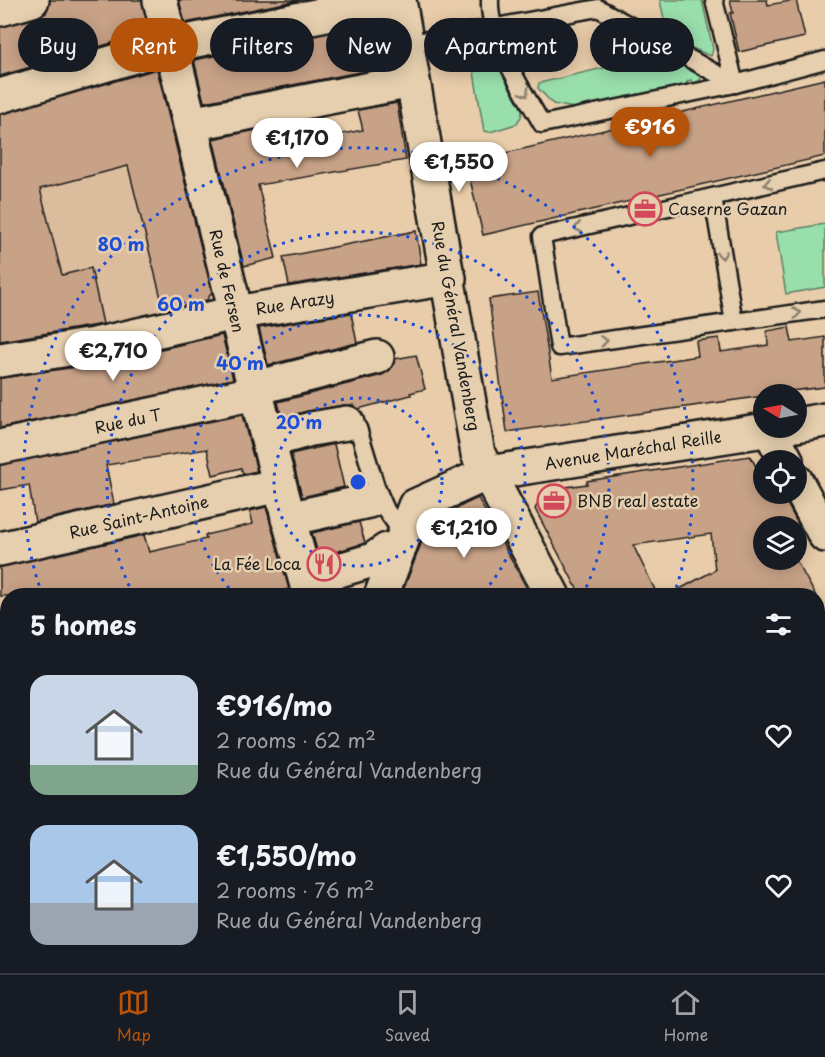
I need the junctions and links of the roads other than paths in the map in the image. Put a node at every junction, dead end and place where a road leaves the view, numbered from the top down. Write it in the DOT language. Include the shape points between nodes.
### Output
graph roads {
  1 [pos="32,0"];
  2 [pos="160,0"];
  3 [pos="398,0"];
  4 [pos="490,0"];
  5 [pos="714,0"];
  6 [pos="600,4"];
  7 [pos="0,9"];
  8 [pos="164,18"];
  9 [pos="401,18"];
  10 [pos="491,18"];
  11 [pos="535,18"];
  12 [pos="198,40"];
  13 [pos="825,60"];
  14 [pos="110,63"];
  15 [pos="177,72"];
  16 [pos="411,72"];
  17 [pos="513,72"];
  18 [pos="412,81"];
  19 [pos="735,84"];
  20 [pos="0,96"];
  21 [pos="190,124"];
  22 [pos="825,171"];
  23 [pos="713,197"];
  24 [pos="448,278"];
  25 [pos="825,309"];
  26 [pos="235,313"];
  27 [pos="734,322"];
  28 [pos="377,357"];
  29 [pos="0,360"];
  30 [pos="255,393"];
  31 [pos="825,420"];
  32 [pos="807,423"];
  33 [pos="353,426"];
  34 [pos="753,431"];
  35 [pos="269,441"];
  36 [pos="0,447"];
  37 [pos="488,473"];
  38 [pos="279,485"];
  39 [pos="807,501"];
  40 [pos="288,519"];
  41 [pos="825,535"];
  42 [pos="390,546"];
  43 [pos="0,549"];
  44 [pos="306,588"];
  45 [pos="313,588"];
  46 [pos="382,588"];
  47 [pos="549,588"];
  1 -- 7 [label="street"];
  2 -- 8 [label="street, Rue de Fersen"];
  3 -- 9 [label="street, Rue du Général Vandenberg"];
  3 -- 12 [label="street"];
  4 -- 10 [label="lane"];
  5 -- 19 [label="lane"];
  6 -- 11 [label="lane"];
  6 -- 19 [label="lane"];
  13 -- 19 [label="lane"];
  14 -- 20 [label="street"];
  15 -- 21 [label="street, Rue de Fersen"];
  16 -- 18 [label="street, Rue du Général Vandenberg"];
  17 -- 19 [label="lane, one-way" via="542,124"];
  18 -- 21 [label="street"];
  18 -- 24 [label="street, Rue du Général Vandenberg"];
  21 -- 26 [label="street, Rue de Fersen"];
  22 -- 23 [label="lane, one-way"];
  23 -- 27 [label="lane, one-way"];
  23 -- 27 [label="lane, one-way" via="542,237 560,347"];
  24 -- 26 [label="street, Rue Arazy"];
  24 -- 37 [label="street, Rue du Général Vandenberg" via="478,454"];
  27 -- 25 [label="lane, one-way"];
  26 -- 29 [label="street, Rue Arazy" via="94,345"];
  26 -- 30 [label="street, Rue de Fersen"];
  28 -- 30 [label="street, Rue du T" via="263,386"];
  30 -- 35 [label="street, Rue de Fersen"];
  30 -- 36 [label="street, Rue du T"];
  31 -- 32 [label="street, Avenue Maréchal Reille"];
  33 -- 35 [label="street" via="310,429"];
  33 -- 42 [label="lane" via="386,510"];
  34 -- 37 [label="street, Avenue Maréchal Reille"];
  35 -- 38 [label="street, Rue de Fersen"];
  37 -- 42 [label="street, Avenue Maréchal Reille" via="415,506"];
  37 -- 47 [label="street, Rue du Général Vandenberg"];
  38 -- 40 [label="street, Rue de Fersen"];
  38 -- 43 [label="street, Rue Saint-Antoine"];
  39 -- 41 [label="street"];
  40 -- 42 [label="street" via="367,501"];
  40 -- 44 [label="street, Rue de Fersen"];
  42 -- 45 [label="street" via="373,560"];
  42 -- 46 [label="street, Avenue Maréchal Reille"];
}
